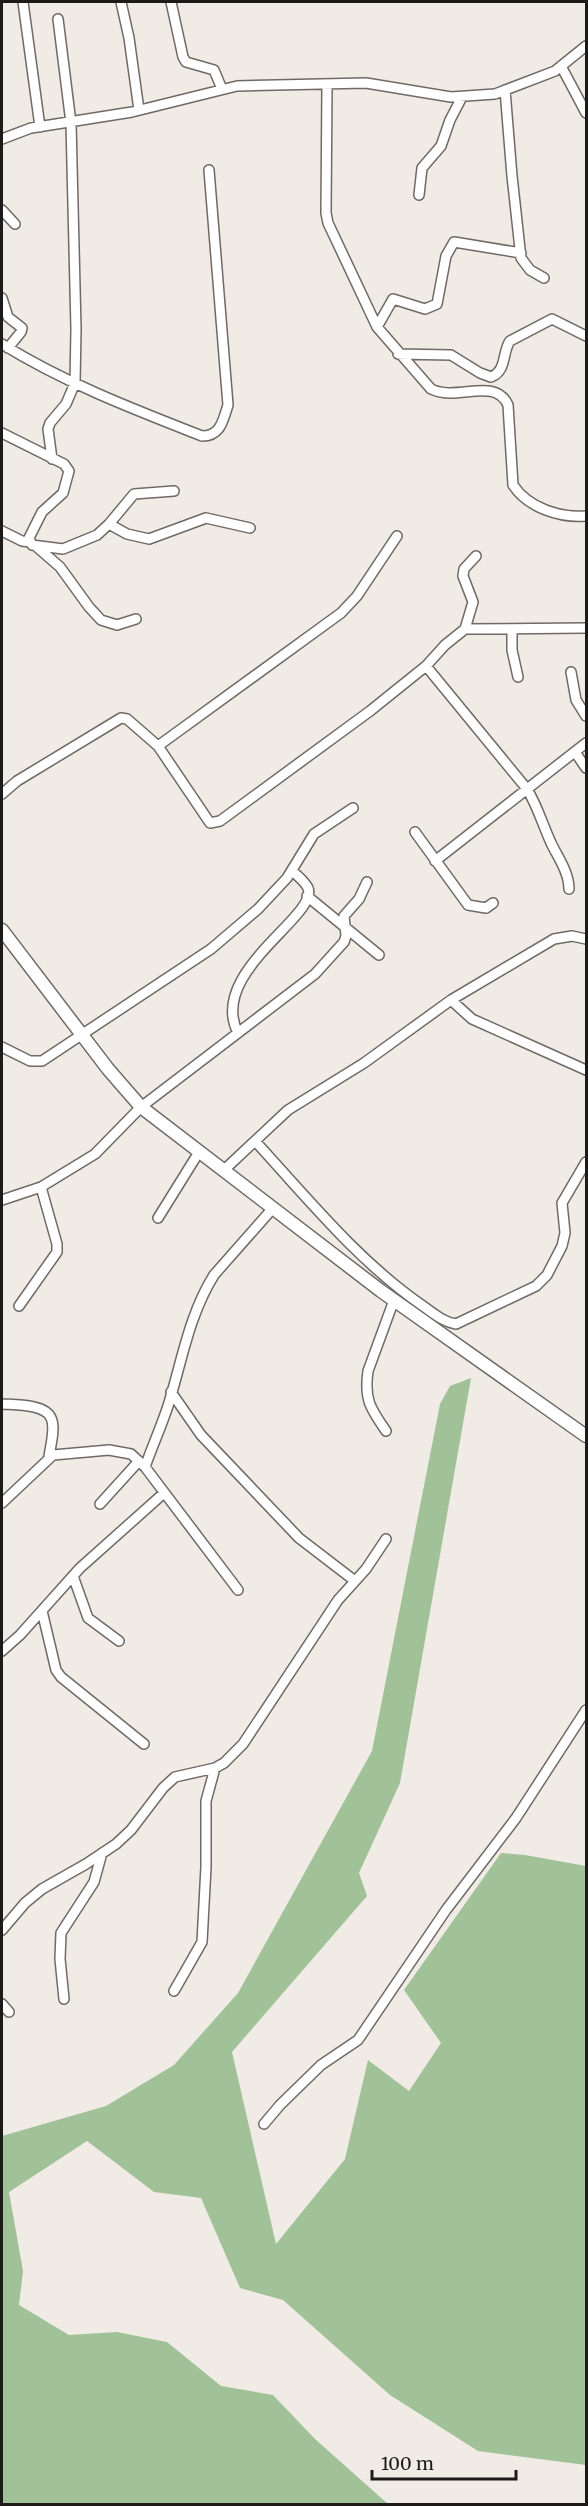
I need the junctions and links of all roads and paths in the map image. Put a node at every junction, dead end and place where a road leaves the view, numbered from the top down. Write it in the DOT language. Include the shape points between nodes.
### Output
graph roads {
  1 [pos="23,2"];
  2 [pos="121,2"];
  3 [pos="171,2"];
  4 [pos="58,19"];
  5 [pos="586,46"];
  6 [pos="561,66"];
  7 [pos="327,84"];
  8 [pos="222,89"];
  9 [pos="505,90"];
  10 [pos="462,97"];
  11 [pos="139,110"];
  12 [pos="586,113"];
  13 [pos="71,123"];
  14 [pos="40,127"];
  15 [pos="2,139"];
  16 [pos="209,170"];
  17 [pos="418,195"];
  18 [pos="2,210"];
  19 [pos="15,224"];
  20 [pos="521,253"];
  21 [pos="544,278"];
  22 [pos="2,298"];
  23 [pos="377,327"];
  24 [pos="586,336"];
  25 [pos="5,346"];
  26 [pos="398,354"];
  27 [pos="75,384"];
  28 [pos="2,433"];
  29 [pos="52,459"];
  30 [pos="174,491"];
  31 [pos="586,516"];
  32 [pos="109,524"];
  33 [pos="250,528"];
  34 [pos="2,531"];
  35 [pos="397,536"];
  36 [pos="33,544"];
  37 [pos="476,556"];
  38 [pos="136,619"];
  39 [pos="586,628"];
  40 [pos="465,629"];
  41 [pos="512,630"];
  42 [pos="426,666"];
  43 [pos="571,672"];
  44 [pos="518,678"];
  45 [pos="586,716"];
  46 [pos="586,743"];
  47 [pos="158,746"];
  48 [pos="575,752"];
  49 [pos="586,768"];
  50 [pos="527,789"];
  51 [pos="2,794"];
  52 [pos="353,808"];
  53 [pos="415,832"];
  54 [pos="435,861"];
  55 [pos="292,871"];
  56 [pos="367,882"];
  57 [pos="570,889"];
  58 [pos="307,896"];
  59 [pos="493,903"];
  60 [pos="343,927"];
  61 [pos="2,930"];
  62 [pos="586,939"];
  63 [pos="379,955"];
  64 [pos="451,1000"];
  65 [pos="81,1033"];
  66 [pos="238,1033"];
  67 [pos="2,1047"];
  68 [pos="586,1070"];
  69 [pos="141,1107"];
  70 [pos="255,1141"];
  71 [pos="199,1152"];
  72 [pos="586,1162"];
  73 [pos="224,1170"];
  74 [pos="40,1186"];
  75 [pos="2,1200"];
  76 [pos="273,1208"];
  77 [pos="158,1218"];
  78 [pos="394,1300"];
  79 [pos="19,1306"];
  80 [pos="171,1392"];
  81 [pos="2,1404"];
  82 [pos="386,1431"];
  83 [pos="586,1436"];
  84 [pos="49,1457"];
  85 [pos="142,1464"];
  86 [pos="164,1493"];
  87 [pos="2,1503"];
  88 [pos="100,1504"];
  89 [pos="386,1539"];
  90 [pos="73,1575"];
  91 [pos="355,1581"];
  92 [pos="238,1590"];
  93 [pos="42,1611"];
  94 [pos="119,1641"];
  95 [pos="2,1651"];
  96 [pos="586,1710"];
  97 [pos="144,1744"];
  98 [pos="214,1768"];
  99 [pos="102,1853"];
  100 [pos="2,1930"];
  101 [pos="174,1991"];
  102 [pos="64,1999"];
  103 [pos="2,2004"];
  104 [pos="9,2012"];
  105 [pos="264,2124"];
  1 -- 14 [label="street"];
  2 -- 11 [label="street"];
  3 -- 8 [label="street" via="183,57 190,65 214,70"];
  4 -- 13 [label="street"];
  5 -- 6 [label="street"];
  6 -- 9 [label="street"];
  6 -- 12 [label="street"];
  7 -- 8 [label="street"];
  7 -- 10 [label="street" via="366,83"];
  7 -- 23 [label="street" via="328,223"];
  8 -- 11 [label="street"];
  9 -- 10 [label="street"];
  9 -- 20 [label="street"];
  10 -- 17 [label="street" via="441,146 422,168"];
  11 -- 13 [label="street"];
  13 -- 14 [label="street"];
  13 -- 27 [label="street"];
  14 -- 15 [label="street"];
  16 -- 27 [label="street" via="228,405 218,431 202,436"];
  18 -- 19 [label="street"];
  20 -- 21 [label="street" via="525,264"];
  20 -- 23 [label="street" via="454,242 447,250 437,304 425,309 393,299"];
  22 -- 25 [label="street" via="9,317 22,328"];
  23 -- 26 [label="street"];
  24 -- 26 [label="street" via="556,320 546,321 510,341 500,370 491,377 451,355"];
  25 -- 27 [label="street" via="52,375"];
  26 -- 31 [label="street" via="424,384 438,393 497,391 504,396 508,405 513,485 518,493 540,508"];
  27 -- 29 [label="street" via="48,429"];
  28 -- 29 [label="street"];
  29 -- 36 [label="street" via="68,468 70,476 63,493 42,512 29,538"];
  30 -- 32 [label="street" via="134,494"];
  32 -- 33 [label="street" via="127,534 149,539 206,518"];
  32 -- 36 [label="street" via="97,535 67,548"];
  34 -- 36 [label="street"];
  35 -- 47 [label="street" via="341,613"];
  36 -- 38 [label="street" via="60,567 101,620 117,625"];
  37 -- 40 [label="street" via="464,569 473,602"];
  39 -- 41 [label="street"];
  40 -- 41 [label="street"];
  40 -- 42 [label="street"];
  41 -- 44 [label="street"];
  42 -- 47 [label="street" via="215,824 205,818"];
  42 -- 50 [label="street"];
  43 -- 45 [label="street" via="576,700"];
  46 -- 48 [label="street"];
  47 -- 51 [label="street" via="121,718"];
  48 -- 49 [label="street"];
  48 -- 50 [label="street"];
  50 -- 54 [label="street"];
  50 -- 57 [label="street" via="568,876"];
  52 -- 55 [label="street" via="314,834"];
  53 -- 54 [label="street"];
  54 -- 59 [label="street" via="468,905 486,908"];
  55 -- 58 [label="street" via="307,886"];
  55 -- 65 [label="street" via="265,902 211,949"];
  56 -- 60 [label="street" via="344,916"];
  58 -- 60 [label="street"];
  58 -- 66 [label="street" via="299,914 266,945 236,992 231,1012"];
  60 -- 63 [label="street"];
  60 -- 66 [label="street" via="344,942 315,974"];
  61 -- 65 [label="main road"];
  62 -- 64 [label="street" via="554,939"];
  64 -- 68 [label="street" via="472,1019"];
  64 -- 70 [label="street" via="364,1063 288,1110"];
  65 -- 67 [label="street" via="42,1061 35,1062"];
  65 -- 69 [label="main road"];
  66 -- 69 [label="street"];
  69 -- 71 [label="main road"];
  69 -- 74 [label="street" via="95,1154"];
  70 -- 72 [label="street" via="395,1286 444,1321 456,1324 543,1281 565,1239 562,1203"];
  70 -- 73 [label="street"];
  71 -- 73 [label="main road"];
  71 -- 77 [label="street"];
  73 -- 76 [label="main road"];
  74 -- 75 [label="street"];
  74 -- 79 [label="street" via="57,1252"];
  76 -- 78 [label="main road"];
  76 -- 80 [label="street" via="207,1286 188,1331"];
  78 -- 82 [label="street" via="366,1382 369,1407"];
  78 -- 83 [label="main road"];
  80 -- 85 [label="street"];
  80 -- 91 [label="street" via="201,1436 299,1538"];
  81 -- 84 [label="street" via="37,1408 51,1418"];
  84 -- 85 [label="street" via="103,1449 126,1452"];
  84 -- 87 [label="street"];
  85 -- 86 [label="street"];
  85 -- 88 [label="street"];
  86 -- 90 [label="street"];
  86 -- 92 [label="street"];
  89 -- 91 [label="street"];
  90 -- 93 [label="street"];
  90 -- 94 [label="street" via="88,1618"];
  91 -- 98 [label="street" via="338,1600 243,1744"];
  93 -- 95 [label="street"];
  93 -- 97 [label="street" via="61,1677"];
  96 -- 105 [label="street" via="516,1818 446,1911 358,2040 321,2065"];
  98 -- 99 [label="street" via="176,1777 131,1830"];
  98 -- 101 [label="street" via="206,1801 205,1930 198,1953"];
  99 -- 100 [label="street" via="42,1889"];
  99 -- 102 [label="street" via="94,1881 61,1934"];
  103 -- 104 [label="street"];
}
